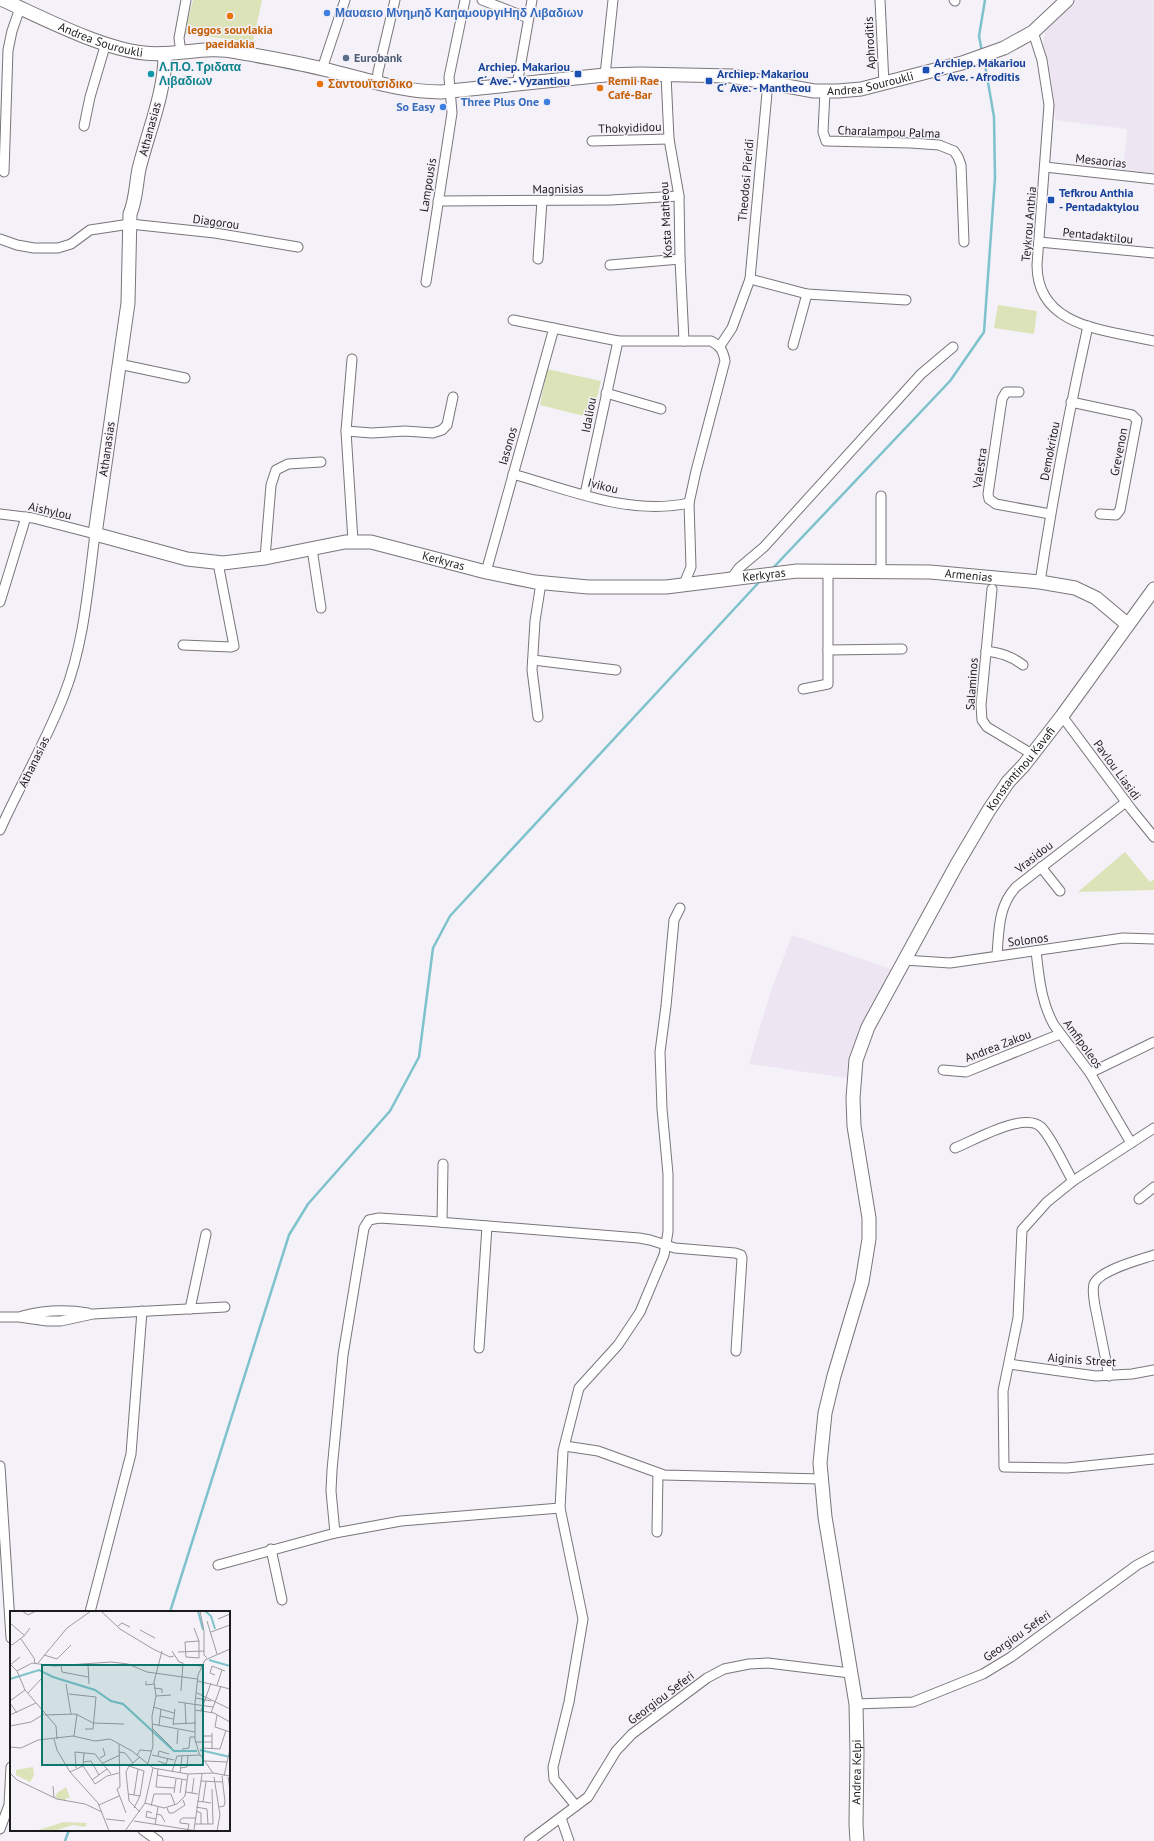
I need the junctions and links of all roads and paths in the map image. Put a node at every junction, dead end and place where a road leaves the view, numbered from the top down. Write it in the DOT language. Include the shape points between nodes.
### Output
graph roads {
  1 [pos="3,0"];
  2 [pos="186,0"];
  3 [pos="345,0"];
  4 [pos="395,0"];
  5 [pos="465,0"];
  6 [pos="482,0"];
  7 [pos="532,0"];
  8 [pos="613,0"];
  9 [pos="880,0"];
  10 [pos="1067,0"];
  11 [pos="20,8"];
  12 [pos="528,18"];
  13 [pos="1033,32"];
  14 [pos="106,43"];
  15 [pos="181,52"];
  16 [pos="165,55"];
  17 [pos="322,68"];
  18 [pos="666,74"];
  19 [pos="605,75"];
  20 [pos="768,82"];
  21 [pos="377,83"];
  22 [pos="884,84"];
  23 [pos="517,85"];
  24 [pos="451,91"];
  25 [pos="825,92"];
  26 [pos="84,126"];
  27 [pos="669,139"];
  28 [pos="592,141"];
  29 [pos="1045,167"];
  30 [pos="4,172"];
  31 [pos="1154,179"];
  32 [pos="679,196"];
  33 [pos="438,201"];
  34 [pos="542,201"];
  35 [pos="130,224"];
  36 [pos="0,239"];
  37 [pos="964,242"];
  38 [pos="1039,242"];
  39 [pos="298,247"];
  40 [pos="1154,254"];
  41 [pos="538,259"];
  42 [pos="680,259"];
  43 [pos="610,265"];
  44 [pos="750,279"];
  45 [pos="426,282"];
  46 [pos="807,294"];
  47 [pos="906,300"];
  48 [pos="513,320"];
  49 [pos="1088,326"];
  50 [pos="554,328"];
  51 [pos="618,341"];
  52 [pos="684,341"];
  53 [pos="1154,341"];
  54 [pos="793,345"];
  55 [pos="720,346"];
  56 [pos="953,347"];
  57 [pos="352,359"];
  58 [pos="119,364"];
  59 [pos="185,378"];
  60 [pos="1019,392"];
  61 [pos="606,393"];
  62 [pos="453,398"];
  63 [pos="1071,402"];
  64 [pos="661,409"];
  65 [pos="346,431"];
  66 [pos="321,462"];
  67 [pos="513,474"];
  68 [pos="585,494"];
  69 [pos="881,496"];
  70 [pos="689,503"];
  71 [pos="0,514"];
  72 [pos="1050,514"];
  73 [pos="1100,514"];
  74 [pos="26,517"];
  75 [pos="95,534"];
  76 [pos="354,541"];
  77 [pos="312,549"];
  78 [pos="265,558"];
  79 [pos="218,563"];
  80 [pos="797,571"];
  81 [pos="828,571"];
  82 [pos="881,571"];
  83 [pos="486,572"];
  84 [pos="734,578"];
  85 [pos="1040,582"];
  86 [pos="541,583"];
  87 [pos="684,584"];
  88 [pos="992,589"];
  89 [pos="1154,589"];
  90 [pos="0,602"];
  91 [pos="321,608"];
  92 [pos="1127,624"];
  93 [pos="183,645"];
  94 [pos="902,649"];
  95 [pos="828,650"];
  96 [pos="986,652"];
  97 [pos="533,660"];
  98 [pos="1023,665"];
  99 [pos="616,670"];
  100 [pos="803,689"];
  101 [pos="1062,716"];
  102 [pos="538,717"];
  103 [pos="1032,754"];
  104 [pos="1126,802"];
  105 [pos="0,830"];
  106 [pos="1154,837"];
  107 [pos="1041,867"];
  108 [pos="1060,891"];
  109 [pos="680,908"];
  110 [pos="1154,939"];
  111 [pos="1036,951"];
  112 [pos="997,956"];
  113 [pos="904,960"];
  114 [pos="1060,1034"];
  115 [pos="1154,1042"];
  116 [pos="943,1070"];
  117 [pos="1090,1073"];
  118 [pos="1154,1128"];
  119 [pos="1131,1143"];
  120 [pos="955,1148"];
  121 [pos="443,1164"];
  122 [pos="1072,1181"];
  123 [pos="1154,1186"];
  124 [pos="1139,1199"];
  125 [pos="442,1222"];
  126 [pos="487,1226"];
  127 [pos="206,1234"];
  128 [pos="666,1246"];
  129 [pos="1154,1255"];
  130 [pos="225,1307"];
  131 [pos="190,1309"];
  132 [pos="142,1311"];
  133 [pos="0,1318"];
  134 [pos="479,1348"];
  135 [pos="736,1351"];
  136 [pos="1009,1364"];
  137 [pos="1154,1370"];
  138 [pos="1109,1376"];
  139 [pos="564,1446"];
  140 [pos="1154,1459"];
  141 [pos="0,1466"];
  142 [pos="658,1473"];
  143 [pos="821,1479"];
  144 [pos="560,1508"];
  145 [pos="657,1532"];
  146 [pos="335,1533"];
  147 [pos="271,1549"];
  148 [pos="1154,1556"];
  149 [pos="218,1564"];
  150 [pos="282,1600"];
  151 [pos="90,1611"];
  152 [pos="10,1613"];
  153 [pos="850,1673"];
  154 [pos="856,1704"];
  155 [pos="10,1786"];
  156 [pos="576,1806"];
  157 [pos="561,1818"];
  158 [pos="0,1829"];
  159 [pos="144,1831"];
  160 [pos="158,1841"];
  161 [pos="529,1841"];
  162 [pos="569,1841"];
  163 [pos="857,1841"];
  1 -- 11 [label="street, Andrea Souroukli"];
  2 -- 15 [label="street" via="179,38"];
  3 -- 17 [label="street"];
  4 -- 21 [label="street"];
  5 -- 24 [label="street, Lampousis" via="449,77"];
  6 -- 12 [label="street"];
  7 -- 12 [label="street"];
  8 -- 19 [label="street"];
  9 -- 22 [label="street, Aphroditis"];
  10 -- 13 [label="street, Andrea Souroukli"];
  11 -- 14 [label="street, Andrea Souroukli"];
  11 -- 30 [label="street" via="8,50"];
  12 -- 23 [label="street"];
  13 -- 22 [label="street, Andrea Souroukli" via="1004,48 962,63"];
  13 -- 29 [label="street, Teykrou Anthia" via="1042,60 1048,101"];
  14 -- 16 [label="street, Andrea Souroukli" via="133,52"];
  14 -- 26 [label="street"];
  15 -- 16 [label="street, Andrea Souroukli"];
  15 -- 17 [label="street, Andrea Souroukli" via="226,50"];
  16 -- 35 [label="street, Athanasias" via="162,84 139,168"];
  17 -- 21 [label="street, Andrea Souroukli"];
  18 -- 19 [label="street, Andrea Souroukli"];
  18 -- 20 [label="street, Andrea Souroukli" via="731,76"];
  18 -- 27 [label="street, Kosta Matheou"];
  19 -- 23 [label="street, Andrea Souroukli"];
  20 -- 25 [label="street, Andrea Souroukli"];
  20 -- 44 [label="street, Theodosi Pieridi"];
  21 -- 24 [label="street, Andrea Souroukli" via="426,91"];
  22 -- 25 [label="street, Andrea Souroukli" via="850,91"];
  23 -- 24 [label="street, Andrea Souroukli"];
  24 -- 33 [label="street, Lampousis" via="452,113"];
  25 -- 37 [label="street, Charalampou Palma" via="823,132 826,141 919,143 945,146 956,153 961,165"];
  27 -- 28 [label="street, Thokyididou"];
  27 -- 32 [label="street, Kosta Matheou"];
  29 -- 31 [label="street, Mesaorias"];
  29 -- 38 [label="street, Teykrou Anthia"];
  32 -- 34 [label="street, Magnisias"];
  32 -- 42 [label="street, Kosta Matheou"];
  33 -- 34 [label="street, Magnisias"];
  33 -- 45 [label="street, Lampousis"];
  34 -- 41 [label="street"];
  35 -- 36 [label="street, Diagorou" via="90,230 70,244 58,248 34,248"];
  35 -- 39 [label="street, Diagorou" via="215,233"];
  35 -- 58 [label="street, Athanasias" via="128,303"];
  38 -- 40 [label="street, Pentadaktilou"];
  38 -- 49 [label="street, Teykrou Anthia" via="1037,272 1043,294 1052,308"];
  42 -- 43 [label="street"];
  42 -- 52 [label="street, Kosta Matheou"];
  44 -- 46 [label="street"];
  44 -- 55 [label="street, Theodosi Pieridi" via="732,328"];
  46 -- 47 [label="street"];
  46 -- 54 [label="street"];
  48 -- 50 [label="street"];
  49 -- 53 [label="street, Teykrou Anthia"];
  49 -- 63 [label="street, Demokritou"];
  50 -- 51 [label="street"];
  50 -- 67 [label="street, Iasonos"];
  51 -- 52 [label="street"];
  51 -- 61 [label="street, Idaliou"];
  52 -- 55 [label="street" via="711,341"];
  55 -- 70 [label="street" via="725,361"];
  56 -- 84 [label="street" via="921,374 764,547 739,568"];
  57 -- 65 [label="street"];
  58 -- 59 [label="street"];
  58 -- 75 [label="street, Athanasias"];
  60 -- 72 [label="street, Valestra" via="1006,392 1002,399 989,499 996,504"];
  61 -- 64 [label="street"];
  61 -- 68 [label="street, Idaliou"];
  62 -- 65 [label="street" via="447,425 436,432"];
  63 -- 72 [label="street, Demokritou"];
  63 -- 73 [label="street, Grevenon" via="1132,415 1137,420 1120,510 1116,514"];
  65 -- 76 [label="street"];
  66 -- 78 [label="street" via="288,464 276,470 271,485"];
  67 -- 68 [label="street, Ivikou"];
  67 -- 83 [label="street, Iasonos"];
  68 -- 70 [label="street, Ivikou" via="646,507"];
  69 -- 82 [label="street"];
  70 -- 87 [label="street" via="691,567"];
  71 -- 74 [label="street, Aishylou"];
  72 -- 85 [label="street, Demokritou"];
  74 -- 75 [label="street, Aishylou"];
  74 -- 90 [label="street"];
  75 -- 79 [label="street, Kerkyras" via="187,559"];
  75 -- 105 [label="street, Athanasias" via="81,641 64,695 45,740"];
  76 -- 77 [label="street, Kerkyras"];
  76 -- 83 [label="street, Kerkyras" via="390,546"];
  77 -- 78 [label="street, Kerkyras"];
  77 -- 91 [label="street"];
  78 -- 79 [label="street, Kerkyras"];
  79 -- 93 [label="street" via="234,646"];
  80 -- 81 [label="street, Armenias"];
  80 -- 84 [label="street, Kerkyras"];
  81 -- 82 [label="street, Armenias"];
  81 -- 95 [label="street"];
  82 -- 85 [label="street, Armenias" via="930,572"];
  83 -- 86 [label="street, Kerkyras"];
  84 -- 87 [label="street, Kerkyras"];
  85 -- 92 [label="street, Armenias" via="1064,585 1086,592"];
  86 -- 87 [label="street, Kerkyras" via="639,588"];
  86 -- 97 [label="street" via="535,621"];
  88 -- 96 [label="street, Salaminos"];
  89 -- 92 [label="street, Konstantinou Kavafi"];
  92 -- 101 [label="street, Konstantinou Kavafi"];
  94 -- 95 [label="street"];
  95 -- 100 [label="street" via="828,684"];
  96 -- 98 [label="street" via="1002,653"];
  96 -- 103 [label="street, Salaminos" via="982,720 990,730"];
  97 -- 99 [label="street"];
  97 -- 102 [label="street"];
  101 -- 103 [label="street, Konstantinou Kavafi"];
  101 -- 104 [label="street, Pavlou Liasidi"];
  103 -- 113 [label="street, Konstantinou Kavafi" via="989,810"];
  104 -- 106 [label="street, Pavlou Liasidi"];
  104 -- 107 [label="street, Vrasidou"];
  107 -- 108 [label="street"];
  107 -- 112 [label="street, Vrasidou" via="1016,887 1006,900 1001,914"];
  109 -- 128 [label="street" via="674,920 660,1052 668,1174"];
  110 -- 111 [label="street, Solonos" via="1123,938"];
  111 -- 112 [label="street, Solonos"];
  111 -- 114 [label="street, Amfipoleos" via="1045,1007"];
  112 -- 113 [label="street, Solonos" via="950,963"];
  113 -- 143 [label="street, Konstantinou Kavafi" via="868,1027 856,1060 854,1126 869,1218 869,1239 862,1282 825,1413 821,1437"];
  114 -- 116 [label="street, Andrea Zakou" via="966,1072"];
  114 -- 117 [label="street, Amfipoleos"];
  115 -- 117 [label="street"];
  117 -- 119 [label="street, Amfipoleos"];
  118 -- 119 [label="street"];
  119 -- 122 [label="street"];
  120 -- 122 [label="street" via="1013,1124 1034,1123 1045,1133"];
  121 -- 125 [label="street"];
  122 -- 136 [label="street" via="1047,1202 1022,1230 1018,1318"];
  123 -- 124 [label="street"];
  125 -- 126 [label="street"];
  125 -- 146 [label="street" via="374,1218 366,1223 364,1228 343,1355 332,1470"];
  126 -- 128 [label="street" via="639,1238"];
  126 -- 134 [label="street"];
  127 -- 131 [label="street"];
  128 -- 135 [label="street" via="741,1255"];
  128 -- 139 [label="street" via="640,1312 618,1345 579,1388"];
  129 -- 138 [label="street" via="1102,1275 1094,1285 1093,1295"];
  130 -- 131 [label="street"];
  131 -- 132 [label="street"];
  132 -- 133 [label="street" via="93,1314 61,1321"];
  132 -- 151 [label="street" via="131,1454"];
  136 -- 138 [label="street, Aiginis Street"];
  136 -- 140 [label="street" via="1003,1391 1004,1467 1066,1468"];
  137 -- 138 [label="street, Aiginis Street"];
  139 -- 142 [label="street" via="598,1451"];
  139 -- 144 [label="street"];
  141 -- 152 [label="street"];
  142 -- 143 [label="street"];
  142 -- 145 [label="street"];
  143 -- 153 [label="street, Andrea Kelpi"];
  144 -- 146 [label="street" via="401,1521"];
  144 -- 156 [label="street" via="583,1619 569,1702 553,1767 554,1779"];
  146 -- 147 [label="street"];
  147 -- 149 [label="street"];
  147 -- 150 [label="street"];
  148 -- 154 [label="street, Georgiou Seferi" via="1137,1565 1011,1657 982,1674 913,1702"];
  153 -- 154 [label="street, Andrea Kelpi"];
  153 -- 156 [label="street, Georgiou Seferi" via="768,1663 724,1669 707,1678 632,1734 616,1751 588,1797"];
  154 -- 163 [label="street, Andrea Kelpi"];
  155 -- 158 [label="street" via="9,1805"];
  156 -- 157 [label="street, Georgiou Seferi"];
  157 -- 161 [label="street, Georgiou Seferi"];
  157 -- 162 [label="street"];
  159 -- 160 [label="street"];
}
